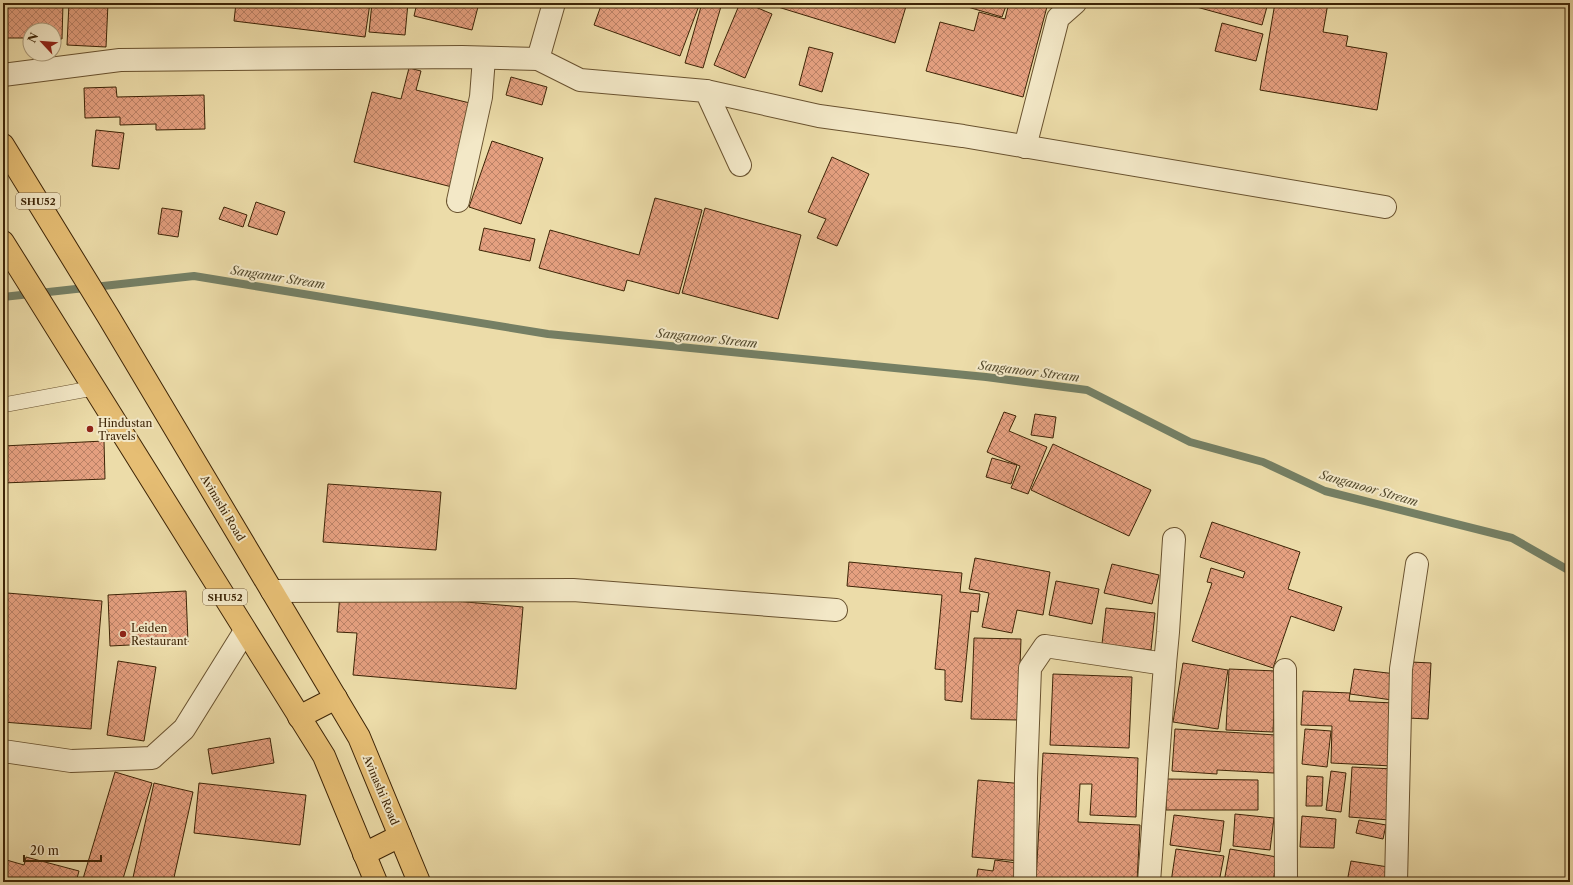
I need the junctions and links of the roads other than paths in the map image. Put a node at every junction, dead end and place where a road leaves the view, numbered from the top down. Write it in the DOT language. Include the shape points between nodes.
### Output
graph roads {
  1 [pos="554,3"];
  2 [pos="1075,3"];
  3 [pos="484,58"];
  4 [pos="538,59"];
  5 [pos="3,75"];
  6 [pos="706,91"];
  7 [pos="3,145"];
  8 [pos="1026,147"];
  9 [pos="740,165"];
  10 [pos="458,201"];
  11 [pos="1385,207"];
  12 [pos="3,242"];
  13 [pos="94,388"];
  14 [pos="3,405"];
  15 [pos="1174,539"];
  16 [pos="1417,564"];
  17 [pos="272,591"];
  18 [pos="836,610"];
  19 [pos="245,631"];
  20 [pos="1165,664"];
  21 [pos="1285,670"];
  22 [pos="336,698"];
  23 [pos="299,717"];
  24 [pos="3,751"];
  25 [pos="400,836"];
  26 [pos="364,854"];
  27 [pos="376,882"];
  28 [pos="419,882"];
  29 [pos="1025,882"];
  30 [pos="1149,882"];
  31 [pos="1286,882"];
  32 [pos="1396,882"];
  1 -- 4 [label="street"];
  2 -- 8 [label="street" via="1058,18"];
  3 -- 4 [label="street"];
  3 -- 5 [label="street" via="120,60"];
  3 -- 10 [label="street" via="481,97"];
  4 -- 6 [label="street" via="580,80"];
  6 -- 8 [label="street" via="819,116"];
  6 -- 9 [label="street"];
  7 -- 17 [label="main road, Avinashi Road / SHU52"];
  8 -- 11 [label="street"];
  12 -- 13 [label="main road, SHU52"];
  13 -- 14 [label="lane"];
  13 -- 19 [label="main road, SHU52"];
  15 -- 20 [label="street"];
  16 -- 32 [label="street" via="1401,669"];
  17 -- 18 [label="street" via="574,590"];
  17 -- 22 [label="main road, Avinashi Road / SHU52"];
  19 -- 23 [label="main road, SHU52"];
  19 -- 24 [label="street" via="184,729 152,758 71,761"];
  20 -- 29 [label="street" via="1046,646 1030,668"];
  20 -- 30 [label="street"];
  21 -- 31 [label="street"];
  22 -- 23 [label="main road"];
  22 -- 25 [label="main road, Avinashi Road / SHU52" via="360,738"];
  23 -- 26 [label="main road, SHU52" via="324,756"];
  25 -- 26 [label="main road"];
  25 -- 28 [label="main road, Avinashi Road / SHU52"];
  26 -- 27 [label="main road, SHU52"];
}
